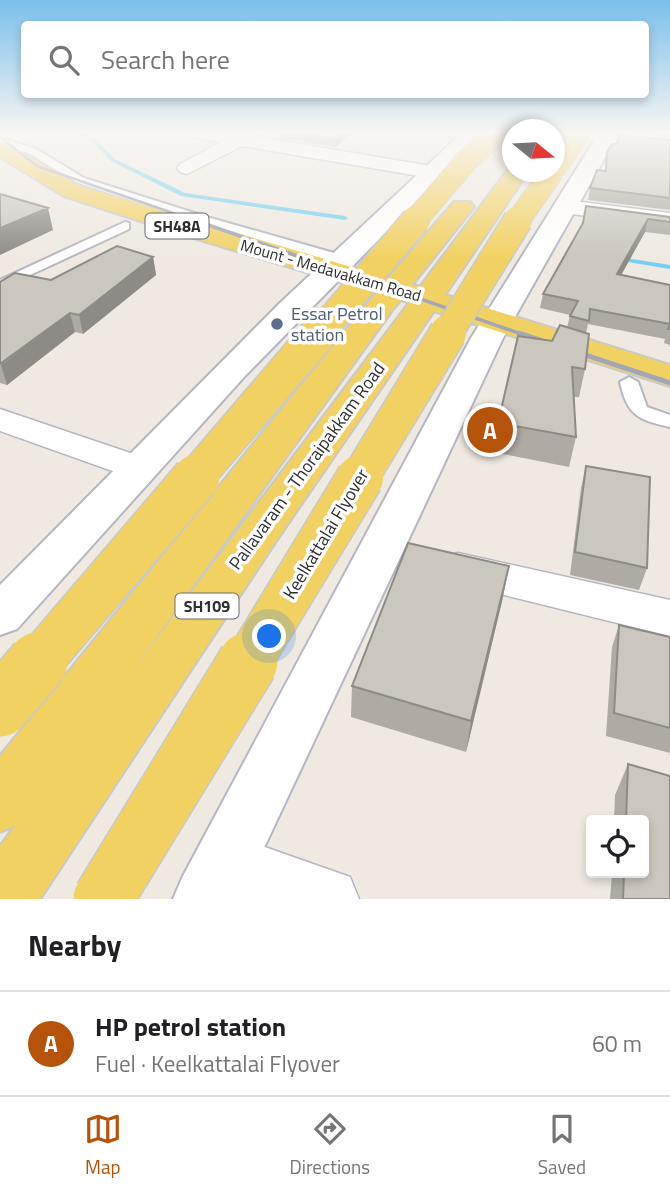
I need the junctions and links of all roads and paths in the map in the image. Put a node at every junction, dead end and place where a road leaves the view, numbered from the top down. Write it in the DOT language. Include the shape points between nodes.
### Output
graph roads {
  1 [pos="6,175"];
  2 [pos="44,175"];
  3 [pos="72,175"];
  4 [pos="428,175"];
  5 [pos="454,175"];
  6 [pos="493,175"];
  7 [pos="509,182"];
  8 [pos="557,182"];
  9 [pos="670,220"];
  10 [pos="125,226"];
  11 [pos="330,271"];
  12 [pos="0,285"];
  13 [pos="405,302"];
  14 [pos="493,330"];
  15 [pos="670,376"];
  16 [pos="629,382"];
  17 [pos="670,395"];
  18 [pos="0,419"];
  19 [pos="670,421"];
  20 [pos="135,467"];
  21 [pos="383,550"];
  22 [pos="0,616"];
  23 [pos="670,618"];
  24 [pos="0,707"];
  25 [pos="0,803"];
  26 [pos="216,881"];
  27 [pos="1,899"];
  28 [pos="103,899"];
  29 [pos="328,899"];
  1 -- 10 [label="main road, SH48A" via="51,199"];
  2 -- 11 [label="main road, Mount - Medavakkam Road / SH48A" via="72,191"];
  3 -- 11 [label="lane" via="203,220"];
  4 -- 11 [label="street"];
  5 -- 24 [label="main road, bridge"];
  6 -- 13 [label="main road, Pallavaram - Thoraipakkam Road / SH109"];
  7 -- 13 [label="main road, Pallavaram - Thoraipakkam Road / SH109"];
  8 -- 9 [label="street"];
  8 -- 14 [label="street"];
  8 -- 28 [label="main road, Keelkattalai Flyover, bridge" via="509,234"];
  10 -- 11 [label="main road, SH48A"];
  10 -- 12 [label="lane"];
  11 -- 13 [label="main road, Mount - Medavakkam Road / SH48A"];
  11 -- 20 [label="street"];
  13 -- 14 [label="main road, Mount - Medavakkam Road / SH48A"];
  13 -- 25 [label="main road, Pallavaram - Thoraipakkam Road / SH109"];
  13 -- 27 [label="main road, Pallavaram - Thoraipakkam Road / SH109" via="261,530"];
  14 -- 15 [label="main road, Mount - Medavakkam Road / SH48A"];
  14 -- 16 [label="main road, SH48A"];
  14 -- 21 [label="street"];
  16 -- 17 [label="main road, SH48A"];
  16 -- 19 [label="lane" via="638,411"];
  18 -- 20 [label="street"];
  20 -- 22 [label="street"];
  21 -- 23 [label="street"];
  21 -- 26 [label="street"];
  26 -- 29 [label="street"];
}
